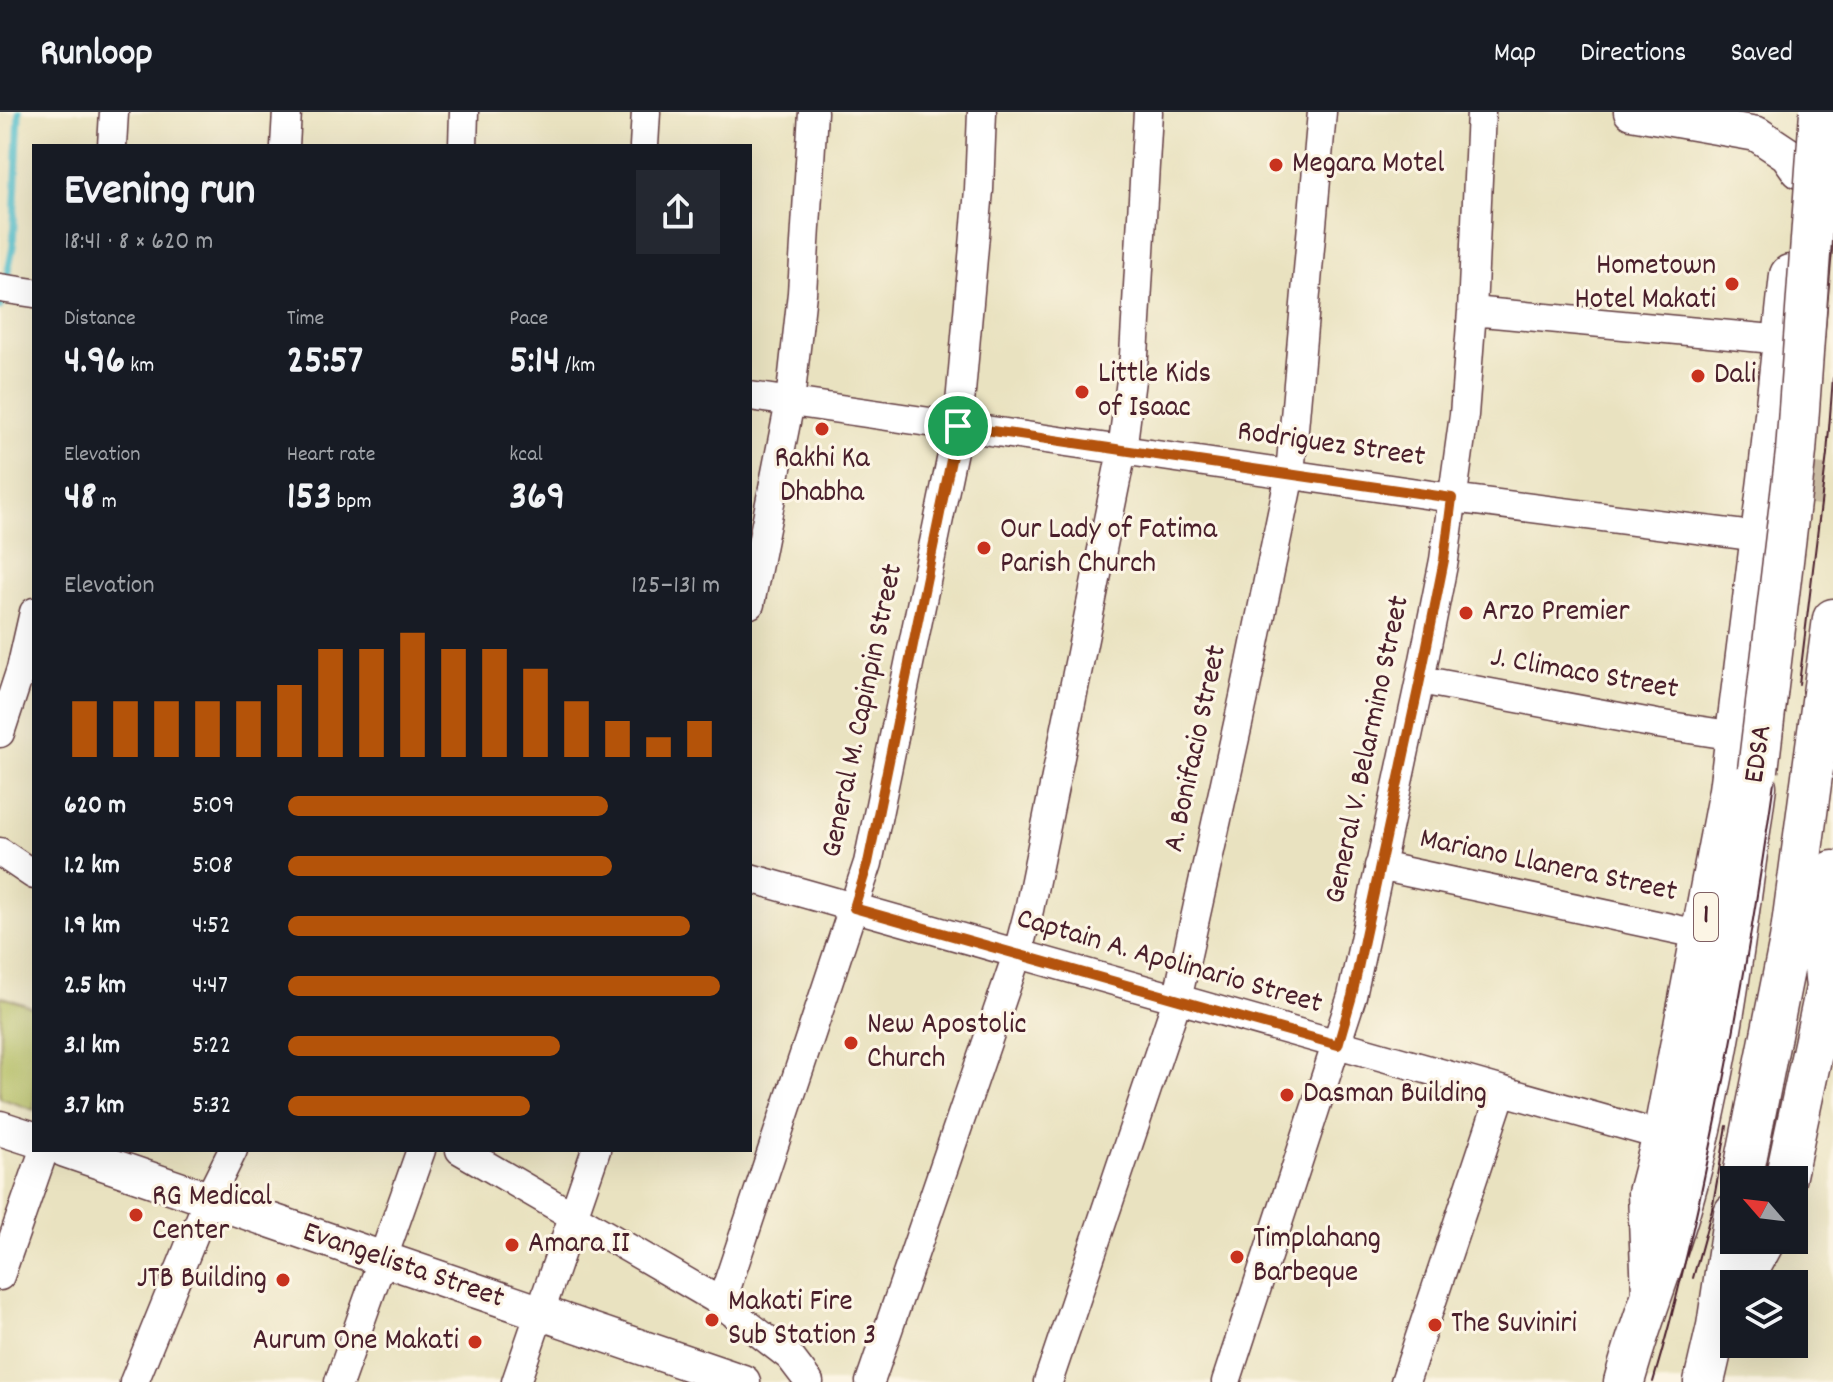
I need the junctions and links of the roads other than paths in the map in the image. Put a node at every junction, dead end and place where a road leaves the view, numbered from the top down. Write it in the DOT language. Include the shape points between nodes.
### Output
graph roads {
  1 [pos="114,112"];
  2 [pos="287,112"];
  3 [pos="464,112"];
  4 [pos="646,112"];
  5 [pos="813,112"];
  6 [pos="982,112"];
  7 [pos="1148,112"];
  8 [pos="1322,112"];
  9 [pos="1481,112"];
  10 [pos="1631,112"];
  11 [pos="1802,112"];
  12 [pos="1820,112"];
  13 [pos="1668,115"];
  14 [pos="112,144"];
  15 [pos="285,144"];
  16 [pos="463,144"];
  17 [pos="644,144"];
  18 [pos="1799,171"];
  19 [pos="1472,311"];
  20 [pos="1784,340"];
  21 [pos="752,396"];
  22 [pos="790,402"];
  23 [pos="958,426"];
  24 [pos="1122,451"];
  25 [pos="1290,474"];
  26 [pos="1452,498"];
  27 [pos="1760,537"];
  28 [pos="752,586"];
  29 [pos="32,619"];
  30 [pos="1833,619"];
  31 [pos="18,669"];
  32 [pos="1420,680"];
  33 [pos="0,733"];
  34 [pos="1736,736"];
  35 [pos="0,852"];
  36 [pos="1379,866"];
  37 [pos="1833,871"];
  38 [pos="32,874"];
  39 [pos="752,879"];
  40 [pos="854,908"];
  41 [pos="1703,935"];
  42 [pos="1017,955"];
  43 [pos="1831,985"];
  44 [pos="1177,1000"];
  45 [pos="1338,1045"];
  46 [pos="1833,1056"];
  47 [pos="1806,1084"];
  48 [pos="1502,1091"];
  49 [pos="0,1128"];
  50 [pos="1663,1136"];
  51 [pos="32,1138"];
  52 [pos="43,1152"];
  53 [pos="71,1152"];
  54 [pos="232,1152"];
  55 [pos="420,1152"];
  56 [pos="463,1152"];
  57 [pos="595,1152"];
  58 [pos="1745,1166"];
  59 [pos="1788,1166"];
  60 [pos="208,1200"];
  61 [pos="573,1217"];
  62 [pos="382,1258"];
  63 [pos="0,1276"];
  64 [pos="1652,1294"];
  65 [pos="721,1304"];
  66 [pos="539,1315"];
  67 [pos="1720,1328"];
  68 [pos="695,1374"];
  69 [pos="134,1382"];
  70 [pos="339,1382"];
  71 [pos="516,1382"];
  72 [pos="743,1382"];
  73 [pos="809,1382"];
  74 [pos="870,1382"];
  75 [pos="1048,1382"];
  76 [pos="1226,1382"];
  77 [pos="1405,1382"];
  78 [pos="1624,1382"];
  79 [pos="1704,1382"];
  1 -- 14 [label="street"];
  2 -- 15 [label="street"];
  3 -- 16 [label="street"];
  4 -- 17 [label="street"];
  5 -- 22 [label="street"];
  6 -- 23 [label="street, General M. Capinpin Street"];
  7 -- 24 [label="street" via="1134,356"];
  8 -- 25 [label="street, A. Bonifacio Street"];
  9 -- 19 [label="street, General V. Belarmino Street"];
  10 -- 13 [label="main road"];
  11 -- 18 [label="highway"];
  12 -- 64 [label="highway, EDSA / 1, bridge" via="1796,452 1734,947 1713,1071 1682,1203"];
  13 -- 18 [label="main road" via="1757,134 1787,154"];
  18 -- 20 [label="highway, 1"];
  19 -- 20 [label="street"];
  19 -- 26 [label="street, General V. Belarmino Street"];
  20 -- 27 [label="highway, 1" via="1776,472"];
  21 -- 22 [label="street, Rodriguez Street"];
  22 -- 23 [label="street, Rodriguez Street"];
  22 -- 28 [label="street"];
  23 -- 24 [label="street, Rodriguez Street"];
  23 -- 40 [label="street, General M. Capinpin Street" via="868,863"];
  24 -- 25 [label="street, Rodriguez Street"];
  24 -- 42 [label="street"];
  25 -- 26 [label="street, Rodriguez Street"];
  25 -- 44 [label="street, A. Bonifacio Street"];
  26 -- 27 [label="street, Rodriguez Street"];
  26 -- 32 [label="street, General V. Belarmino Street"];
  27 -- 34 [label="highway, 1"];
  29 -- 31 [label="street"];
  30 -- 58 [label="highway, EDSA" via="1790,940"];
  31 -- 33 [label="street"];
  32 -- 34 [label="street, J. Climaco Street"];
  32 -- 36 [label="street, General V. Belarmino Street"];
  34 -- 41 [label="highway, 1"];
  35 -- 38 [label="street"];
  36 -- 41 [label="street, Mariano Llanera Street"];
  36 -- 45 [label="street, General V. Belarmino Street"];
  37 -- 43 [label="highway" via="1821,935"];
  39 -- 40 [label="street, Captain A. Apolinario Street"];
  40 -- 42 [label="street, Captain A. Apolinario Street"];
  40 -- 65 [label="street, General M. Capinpin Street"];
  41 -- 50 [label="highway, 1"];
  42 -- 44 [label="street, Captain A. Apolinario Street"];
  42 -- 74 [label="street"];
  43 -- 47 [label="highway"];
  44 -- 45 [label="street, Captain A. Apolinario Street"];
  44 -- 75 [label="street, A. Bonifacio Street"];
  45 -- 48 [label="street, Captain A. Apolinario Street"];
  45 -- 76 [label="street, General V. Belarmino Street"];
  46 -- 47 [label="street"];
  47 -- 59 [label="highway"];
  48 -- 50 [label="street, Captain A. Apolinario Street"];
  48 -- 77 [label="street"];
  49 -- 51 [label="main road"];
  50 -- 64 [label="highway, 1" via="1648,1193"];
  52 -- 63 [label="street"];
  53 -- 60 [label="main road, Evangelista Street"];
  54 -- 60 [label="street"];
  55 -- 62 [label="street"];
  56 -- 61 [label="street"];
  57 -- 61 [label="street"];
  60 -- 62 [label="main road, Evangelista Street"];
  60 -- 69 [label="street"];
  61 -- 65 [label="street"];
  61 -- 66 [label="street"];
  62 -- 66 [label="main road, Evangelista Street"];
  62 -- 70 [label="street"];
  64 -- 78 [label="highway, EDSA / 1"];
  65 -- 73 [label="street" via="790,1357"];
  66 -- 68 [label="main road, Evangelista Street"];
  66 -- 71 [label="street"];
  67 -- 79 [label="highway"];
  68 -- 72 [label="main road, Evangelista Street"];
}
